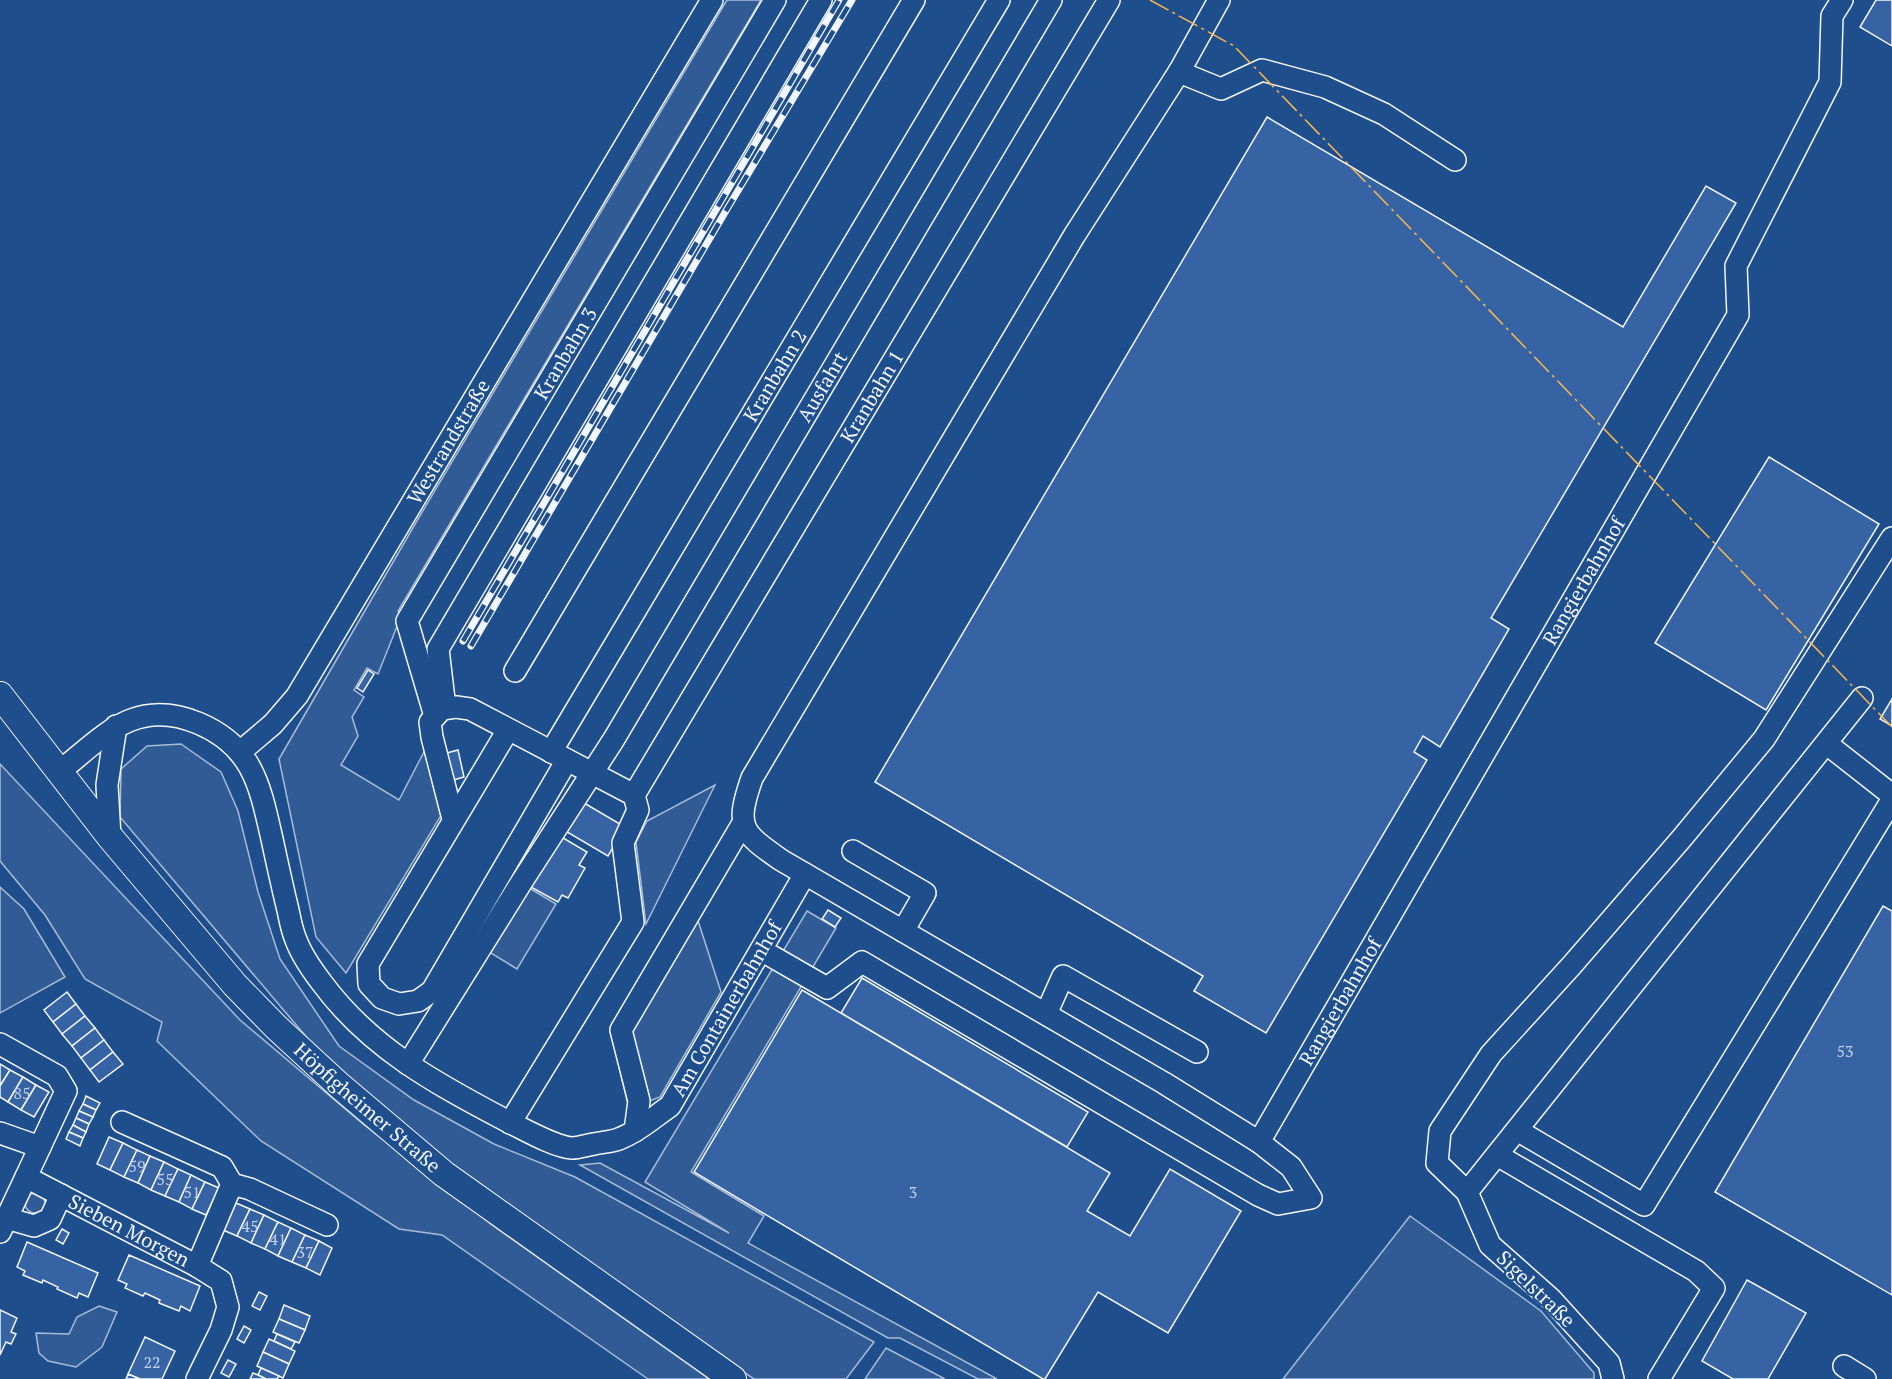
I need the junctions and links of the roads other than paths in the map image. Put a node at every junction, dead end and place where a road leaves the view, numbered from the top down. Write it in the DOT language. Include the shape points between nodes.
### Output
graph roads {
  1 [pos="712,0"];
  2 [pos="775,0"];
  3 [pos="821,0"];
  4 [pos="914,0"];
  5 [pos="999,0"];
  6 [pos="1052,0"];
  7 [pos="1109,0"];
  8 [pos="1219,0"];
  9 [pos="1842,0"];
  10 [pos="1179,72"];
  11 [pos="1455,160"];
  12 [pos="1892,538"];
  13 [pos="515,671"];
  14 [pos="0,695"];
  15 [pos="1862,698"];
  16 [pos="440,712"];
  17 [pos="116,726"];
  18 [pos="508,730"];
  19 [pos="1827,744"];
  20 [pos="240,752"];
  21 [pos="559,756"];
  22 [pos="59,772"];
  23 [pos="592,774"];
  24 [pos="634,795"];
  25 [pos="1892,795"];
  26 [pos="1892,800"];
  27 [pos="453,819"];
  28 [pos="743,823"];
  29 [pos="110,837"];
  30 [pos="853,851"];
  31 [pos="805,874"];
  32 [pos="903,931"];
  33 [pos="761,951"];
  34 [pos="1046,1014"];
  35 [pos="0,1044"];
  36 [pos="1197,1052"];
  37 [pos="408,1064"];
  38 [pos="122,1122"];
  39 [pos="510,1122"];
  40 [pos="1517,1130"];
  41 [pos="635,1131"];
  42 [pos="0,1134"];
  43 [pos="1258,1142"];
  44 [pos="40,1147"];
  45 [pos="1497,1155"];
  46 [pos="26,1177"];
  47 [pos="232,1184"];
  48 [pos="1467,1192"];
  49 [pos="62,1195"];
  50 [pos="2,1225"];
  51 [pos="327,1225"];
  52 [pos="197,1266"];
  53 [pos="1844,1366"];
  54 [pos="198,1379"];
  55 [pos="733,1379"];
  56 [pos="1613,1379"];
  57 [pos="1659,1379"];
  58 [pos="1865,1379"];
  1 -- 20 [label="street, Westrandstraße" via="297,696 273,724"];
  2 -- 16 [label="street, Kranbahn 3" via="407,621"];
  3 -- 16 [label="street, Kranbahn 3" via="438,649"];
  4 -- 13 [label="street"];
  5 -- 21 [label="street, Kranbahn 2"];
  6 -- 23 [label="street, Ausfahrt"];
  7 -- 24 [label="street, Kranbahn 1"];
  8 -- 10 [label="street"];
  9 -- 43 [label="street, Rangierbahnhof" via="1832,16 1830,82 1736,266 1738,315"];
  10 -- 11 [label="street" via="1221,89 1262,70 1324,87 1384,114"];
  10 -- 28 [label="street" via="1074,236 752,778 743,805"];
  12 -- 48 [label="street" via="1764,739 1491,1054 1440,1131 1437,1163"];
  14 -- 22 [label="main road, Höpfigheimer Straße"];
  15 -- 19 [label="street"];
  16 -- 18 [label="street" via="456,707 470,710"];
  16 -- 27 [label="street" via="430,722"];
  17 -- 20 [label="street" via="143,715 184,718 219,734"];
  17 -- 22 [label="street"];
  17 -- 29 [label="street" via="107,785"];
  18 -- 21 [label="street"];
  18 -- 27 [label="street"];
  19 -- 25 [label="street"];
  19 -- 40 [label="street"];
  20 -- 37 [label="street, Am Containerbahnhof" via="256,776 296,940 311,969 360,1028"];
  21 -- 23 [label="street"];
  21 -- 27 [label="street, Kranbahn 2" via="432,991 418,1001 399,1004 382,998 369,984 368,964"];
  22 -- 29 [label="main road, Höpfigheimer Straße"];
  23 -- 24 [label="street"];
  23 -- 37 [label="street"];
  24 -- 39 [label="street" via="638,810 623,843 633,922"];
  26 -- 40 [label="street" via="1644,1205"];
  28 -- 31 [label="street" via="755,841"];
  28 -- 41 [label="street" via="621,1030 639,1101"];
  29 -- 55 [label="main road, Höpfigheimer Straße" via="235,986 340,1086 444,1174"];
  30 -- 32 [label="street" via="925,893"];
  31 -- 32 [label="street"];
  31 -- 33 [label="street, Am Containerbahnhof"];
  32 -- 34 [label="street"];
  33 -- 41 [label="street, Am Containerbahnhof" via="670,1106"];
  33 -- 43 [label="street" via="827,988 862,962 1258,1196 1278,1204 1311,1198 1291,1167"];
  34 -- 36 [label="street" via="1063,976"];
  34 -- 43 [label="street"];
  35 -- 44 [label="street, Sieben Morgen" via="57,1076 66,1091"];
  37 -- 39 [label="street, Am Containerbahnhof"];
  38 -- 47 [label="street" via="222,1167"];
  39 -- 41 [label="street, Am Containerbahnhof" via="571,1148 619,1139"];
  40 -- 45 [label="street"];
  42 -- 44 [label="street"];
  44 -- 46 [label="street, Sieben Morgen"];
  45 -- 48 [label="street"];
  45 -- 57 [label="street" via="1696,1271 1714,1288"];
  46 -- 49 [label="street, Sieben Morgen"];
  46 -- 50 [label="street, Sieben Morgen"];
  47 -- 51 [label="street"];
  47 -- 52 [label="street, Sieben Morgen"];
  48 -- 56 [label="street, Sigelstraße" via="1490,1245 1551,1299 1610,1363"];
  49 -- 50 [label="street, Sieben Morgen" via="50,1219 34,1226"];
  49 -- 52 [label="street, Sieben Morgen"];
  52 -- 54 [label="street, Sieben Morgen" via="221,1281 228,1307"];
  53 -- 58 [label="street"];
}
